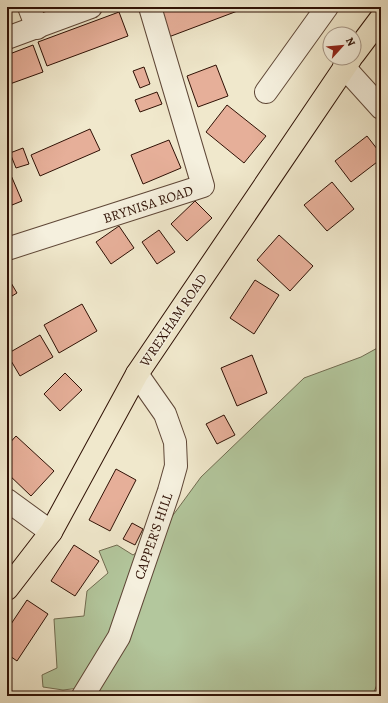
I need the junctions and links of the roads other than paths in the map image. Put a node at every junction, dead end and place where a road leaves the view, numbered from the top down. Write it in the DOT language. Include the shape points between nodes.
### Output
graph roads {
  1 [pos="29,7"];
  2 [pos="91,7"];
  3 [pos="150,7"];
  4 [pos="327,7"];
  5 [pos="381,18"];
  6 [pos="37,28"];
  7 [pos="7,38"];
  8 [pos="362,43"];
  9 [pos="345,66"];
  10 [pos="353,66"];
  11 [pos="266,92"];
  12 [pos="381,108"];
  13 [pos="7,249"];
  14 [pos="137,374"];
  15 [pos="7,500"];
  16 [pos="51,532"];
  17 [pos="7,589"];
  18 [pos="83,696"];
  1 -- 6 [label="street"];
  2 -- 6 [label="street"];
  3 -- 13 [label="street, BRYNISA ROAD" via="203,186"];
  4 -- 11 [label="street"];
  5 -- 8 [label="main road, WREXHAM ROAD"];
  6 -- 7 [label="street"];
  9 -- 14 [label="main road, WREXHAM ROAD"];
  10 -- 12 [label="street"];
  14 -- 16 [label="main road, WREXHAM ROAD"];
  14 -- 18 [label="street, CAPPER'S HILL" via="165,414 175,442 176,466 119,637"];
  15 -- 16 [label="street"];
  16 -- 17 [label="main road, WREXHAM ROAD"];
}
